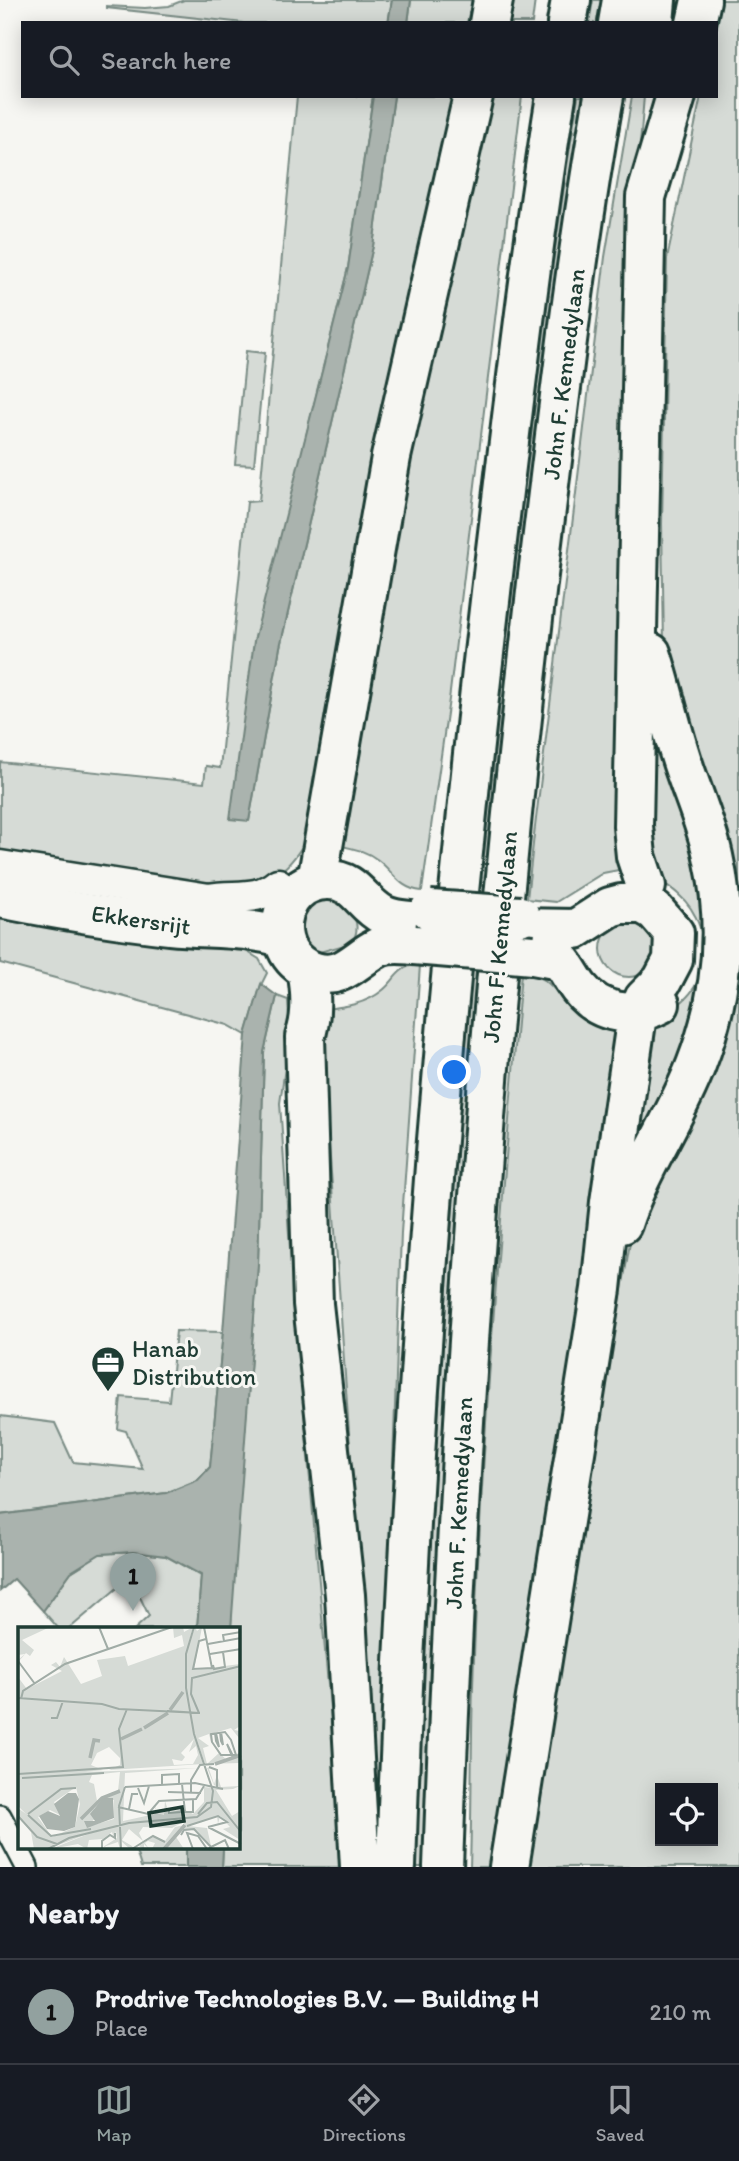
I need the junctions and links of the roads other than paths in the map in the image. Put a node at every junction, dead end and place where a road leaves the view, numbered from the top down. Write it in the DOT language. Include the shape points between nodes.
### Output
graph roads {
  1 [pos="493,0"];
  2 [pos="571,0"];
  3 [pos="622,0"];
  4 [pos="656,0"];
  5 [pos="701,0"];
  6 [pos="489,21"];
  7 [pos="567,21"];
  8 [pos="618,21"];
  9 [pos="654,21"];
  10 [pos="696,21"];
  11 [pos="473,98"];
  12 [pos="556,98"];
  13 [pos="604,98"];
  14 [pos="651,98"];
  15 [pos="675,98"];
  16 [pos="646,197"];
  17 [pos="639,616"];
  18 [pos="0,866"];
  19 [pos="319,872"];
  20 [pos="646,886"];
  21 [pos="0,898"];
  22 [pos="282,909"];
  23 [pos="209,914"];
  24 [pos="416,925"];
  25 [pos="535,934"];
  26 [pos="307,969"];
  27 [pos="639,1012"];
  28 [pos="305,1037"];
  29 [pos="601,1289"];
  30 [pos="0,1816"];
  31 [pos="27,1867"];
  32 [pos="360,1867"];
  33 [pos="396,1867"];
  34 [pos="443,1867"];
  35 [pos="509,1867"];
  1 -- 6 [label="highway"];
  2 -- 7 [label="highway"];
  3 -- 8 [label="highway"];
  4 -- 9 [label="highway"];
  5 -- 10 [label="highway"];
  11 -- 19 [label="highway" via="391,457"];
  12 -- 33 [label="highway, John F. Kennedylaan" via="520,346 448,976 402,1683"];
  13 -- 34 [label="highway, John F. Kennedylaan" via="566,344 504,891 465,1385"];
  14 -- 16 [label="highway"];
  15 -- 16 [label="highway"];
  16 -- 17 [label="highway"];
  17 -- 20 [label="highway" via="634,826 636,856"];
  17 -- 29 [label="highway" via="713,854 722,908 722,960 696,1066 629,1203"];
  18 -- 23 [label="main road, Ekkersrijt"];
  19 -- 22 [label="highway"];
  19 -- 24 [label="highway" via="347,883 381,914"];
  20 -- 25 [label="highway" via="615,885"];
  20 -- 27 [label="highway" via="676,904 691,931 693,950 691,965 677,991 659,1006"];
  21 -- 23 [label="highway, Ekkersrijt" via="148,923"];
  22 -- 23 [label="highway, Ekkersrijt" via="223,926"];
  22 -- 23 [label="main road, Ekkersrijt" via="254,897 226,895"];
  22 -- 26 [label="highway" via="290,955"];
  23 -- 28 [label="highway" via="222,937 245,939 263,947 293,987"];
  24 -- 25 [label="highway, bridge"];
  24 -- 26 [label="highway" via="341,972"];
  25 -- 27 [label="highway" via="584,995 622,1013"];
  25 -- 27 [label="highway" via="576,929 610,906 643,904 655,911 674,933 673,960"];
  26 -- 28 [label="highway" via="310,1023"];
  27 -- 29 [label="highway"];
  28 -- 32 [label="highway" via="313,1304 345,1595"];
  29 -- 35 [label="highway"];
  30 -- 31 [label="street"];
}
